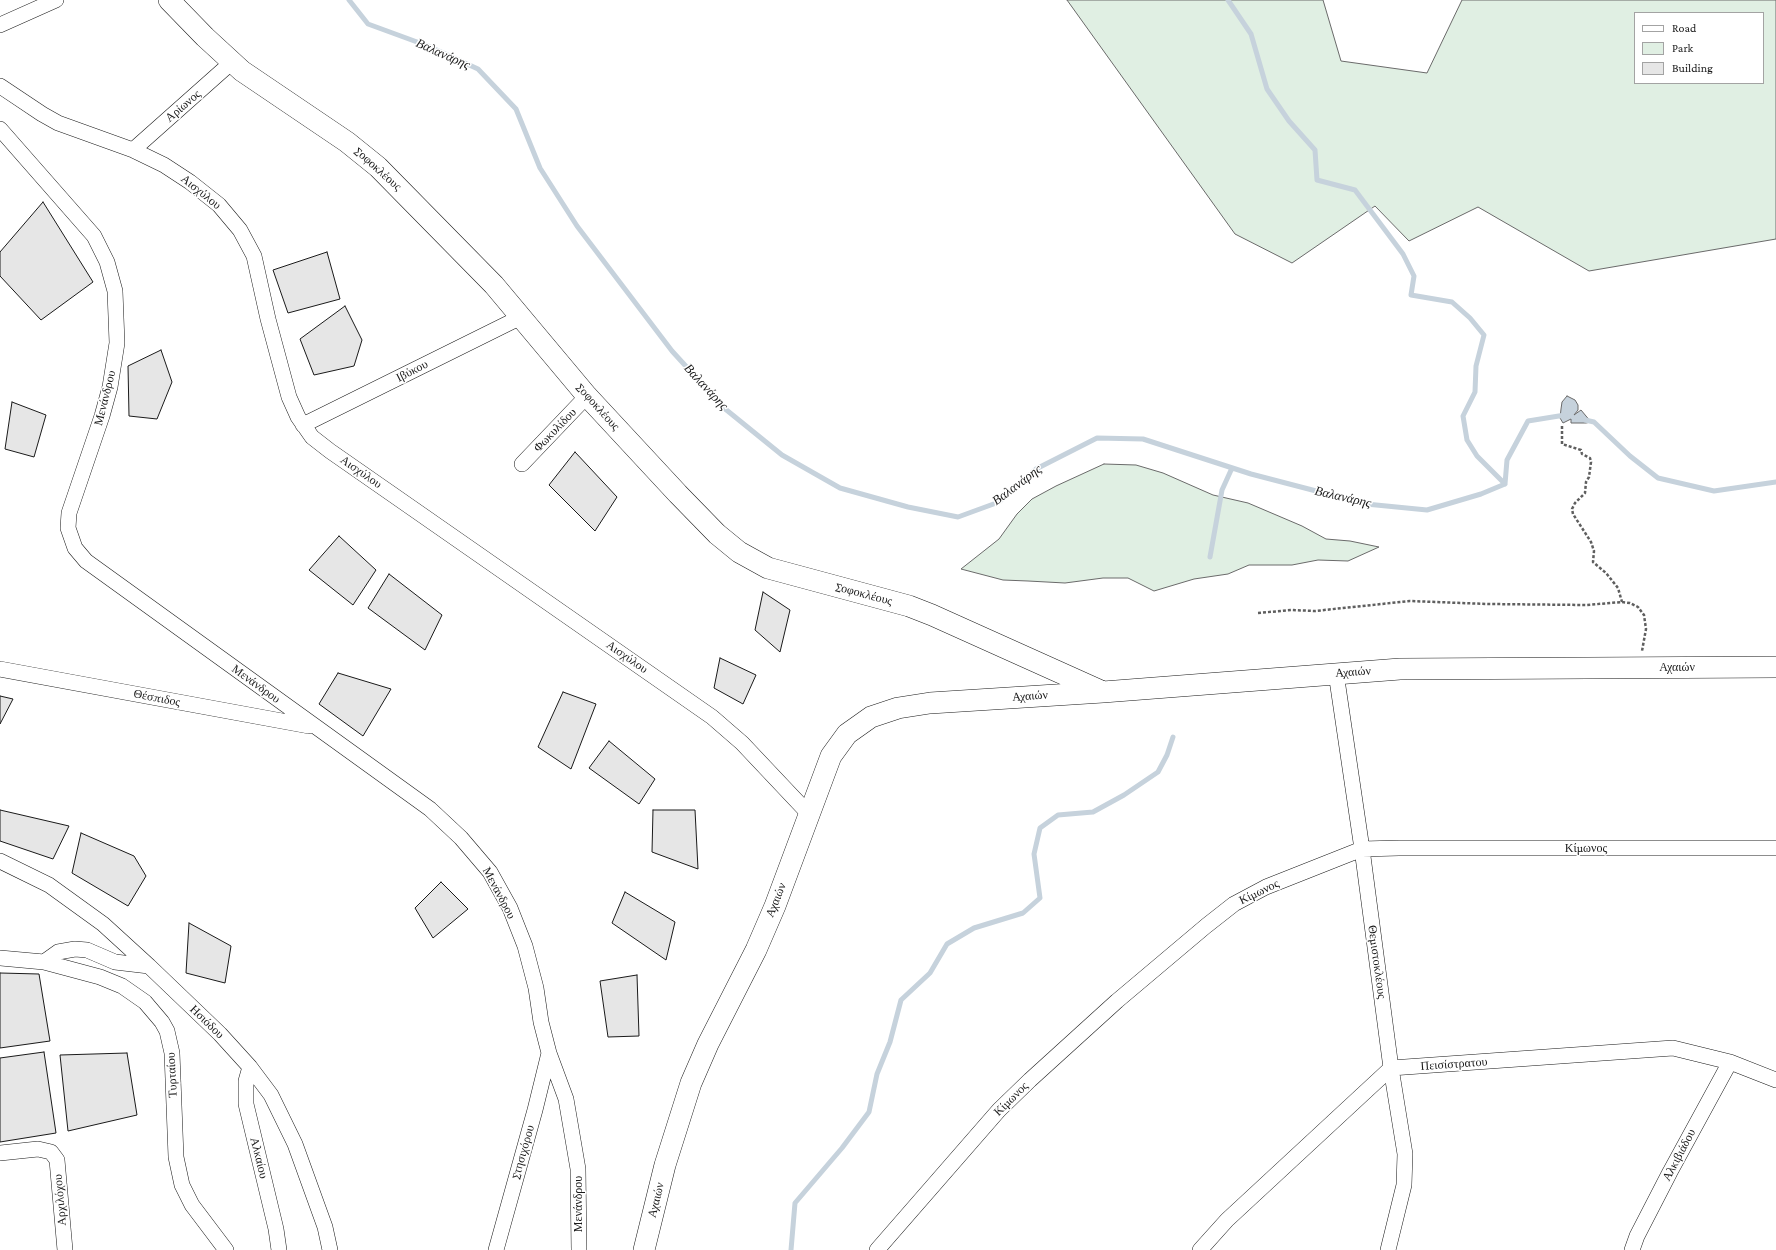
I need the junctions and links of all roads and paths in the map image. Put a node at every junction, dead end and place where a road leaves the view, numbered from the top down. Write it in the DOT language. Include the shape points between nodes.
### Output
graph roads {
  1 [pos="56,0"];
  2 [pos="169,0"];
  3 [pos="0,25"];
  4 [pos="232,62"];
  5 [pos="0,86"];
  6 [pos="0,129"];
  7 [pos="133,150"];
  8 [pos="521,316"];
  9 [pos="587,396"];
  10 [pos="303,425"];
  11 [pos="1562,426"];
  12 [pos="522,464"];
  13 [pos="1622,602"];
  14 [pos="1258,612"];
  15 [pos="1631,667"];
  16 [pos="1776,667"];
  17 [pos="0,669"];
  18 [pos="1336,673"];
  19 [pos="1103,692"];
  20 [pos="314,727"];
  21 [pos="809,814"];
  22 [pos="1776,848"];
  23 [pos="1362,849"];
  24 [pos="0,861"];
  25 [pos="0,958"];
  26 [pos="44,962"];
  27 [pos="149,966"];
  28 [pos="549,1053"];
  29 [pos="1730,1062"];
  30 [pos="250,1067"];
  31 [pos="1391,1068"];
  32 [pos="1776,1080"];
  33 [pos="0,1153"];
  34 [pos="65,1250"];
  35 [pos="226,1250"];
  36 [pos="279,1250"];
  37 [pos="330,1250"];
  38 [pos="496,1250"];
  39 [pos="579,1250"];
  40 [pos="644,1250"];
  41 [pos="877,1250"];
  42 [pos="1200,1250"];
  43 [pos="1388,1250"];
  44 [pos="1632,1250"];
  1 -- 3 [label="street"];
  2 -- 4 [label="main road, Σοφοκλέους"];
  4 -- 7 [label="street, Αρίωνος"];
  4 -- 8 [label="main road, Σοφοκλέους" via="368,158 429,218"];
  5 -- 7 [label="street, Αισχύλου" via="58,123"];
  6 -- 20 [label="street, Μενάνδρου" via="94,236 107,262 114,291 117,343 110,387 69,513 68,528 75,548 86,561"];
  7 -- 10 [label="street, Αισχύλου" via="164,165 197,187 219,205 246,238 254,256 286,385 293,407"];
  8 -- 9 [label="main road, Σοφοκλέους"];
  8 -- 10 [label="street, Ιβύκου"];
  9 -- 12 [label="street, Φωκυλίδου"];
  9 -- 19 [label="main road, Σοφοκλέους" via="717,534 748,558 778,571 909,606"];
  10 -- 21 [label="street, Αισχύλου" via="312,437 330,451 712,717 732,733"];
  11 -- 13 [label="path" via="1562,444 1581,450 1591,462 1585,493 1575,503 1573,514 1591,542 1594,551 1593,562 1606,572 1618,588"];
  13 -- 14 [label="path" via="1587,605 1410,601 1315,611"];
  13 -- 15 [label="path" via="1638,607 1644,615 1646,629 1642,654"];
  15 -- 16 [label="main road, Αχαιών"];
  15 -- 18 [label="main road, Αχαιών" via="1408,669"];
  17 -- 20 [label="street, Θέσπιδος"];
  18 -- 19 [label="main road, Αχαιών"];
  18 -- 23 [label="street, Θεμιστοκλέους"];
  19 -- 21 [label="main road, Αχαιών" via="930,702 876,715 853,728 836,748"];
  20 -- 28 [label="street, Μενάνδρου" via="430,809 461,838 490,872 510,908 525,946"];
  21 -- 40 [label="main road, Αχαιών" via="756,950 691,1083 665,1165"];
  22 -- 23 [label="street, Κίμωνος"];
  23 -- 31 [label="street, Θεμιστοκλέους"];
  23 -- 41 [label="street, Κίμωνος" via="1248,896 1206,926 1012,1097"];
  24 -- 27 [label="street, Ησιόδου" via="49,885 67,897 103,924"];
  25 -- 26 [label="street, Τυρταίου"];
  26 -- 27 [label="street" via="58,952 75,949 87,950 115,962"];
  26 -- 35 [label="street, Τυρταίου" via="100,976 122,986 145,1002 162,1022 172,1053 176,1156 182,1185 192,1205"];
  27 -- 30 [label="street, Ησιόδου" via="220,1034"];
  28 -- 38 [label="street, Στησιχόρου"];
  28 -- 39 [label="street, Μενάνδρου" via="566,1099 575,1145 578,1169"];
  29 -- 31 [label="street, Πεισίστρατου" via="1673,1048"];
  29 -- 32 [label="street, Πεισίστρατου"];
  29 -- 44 [label="street, Αλκιβιάδου" via="1670,1172"];
  30 -- 36 [label="street, Αλκαίου" via="246,1081 246,1104"];
  30 -- 37 [label="street, Ησιόδου" via="271,1095 295,1144 325,1227"];
  31 -- 42 [label="street" via="1227,1220"];
  31 -- 43 [label="street, Θεμιστοκλέους" via="1405,1154 1404,1185"];
  33 -- 34 [label="street, Αρχιλόχου" via="38,1149 51,1152 57,1160"];
}
